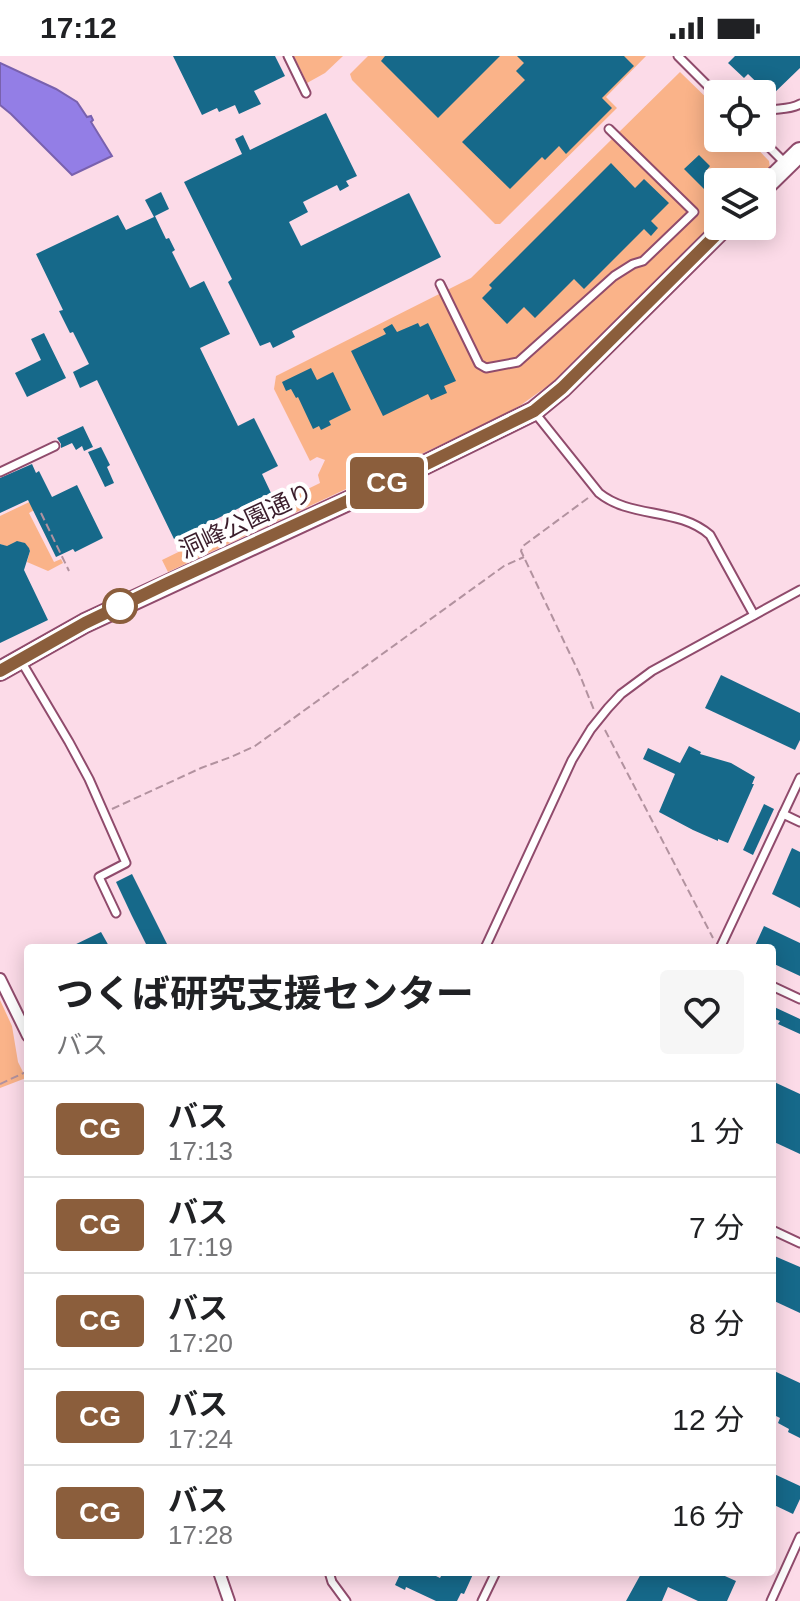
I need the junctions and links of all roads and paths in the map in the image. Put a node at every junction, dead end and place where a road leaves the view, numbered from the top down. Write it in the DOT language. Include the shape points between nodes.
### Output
graph roads {
  1 [pos="288,56"];
  2 [pos="678,56"];
  3 [pos="704,82"];
  4 [pos="306,93"];
  5 [pos="800,104"];
  6 [pos="776,110"];
  7 [pos="609,129"];
  8 [pos="793,158"];
  9 [pos="776,175"];
  10 [pos="711,240"];
  11 [pos="440,284"];
  12 [pos="534,411"];
  13 [pos="55,446"];
  14 [pos="0,472"];
  15 [pos="589,498"];
  16 [pos="41,513"];
  17 [pos="524,557"];
  18 [pos="69,571"];
  19 [pos="800,590"];
  20 [pos="754,615"];
  21 [pos="20,659"];
  22 [pos="0,671"];
  23 [pos="595,710"];
  24 [pos="604,729"];
  25 [pos="800,778"];
  26 [pos="104,813"];
  27 [pos="783,814"];
  28 [pos="800,822"];
  29 [pos="116,913"];
  30 [pos="714,939"];
  31 [pos="487,944"];
  32 [pos="722,944"];
  33 [pos="0,979"];
  34 [pos="776,988"];
  35 [pos="800,999"];
  36 [pos="24,1028"];
  37 [pos="24,1073"];
  38 [pos="0,1084"];
  39 [pos="776,1232"];
  40 [pos="800,1243"];
  41 [pos="800,1537"];
  42 [pos="220,1576"];
  43 [pos="330,1576"];
  44 [pos="494,1576"];
  45 [pos="229,1601"];
  46 [pos="346,1601"];
  47 [pos="482,1601"];
  48 [pos="771,1601"];
  1 -- 4 [label="lane"];
  2 -- 3 [label="lane"];
  5 -- 6 [label="lane"];
  7 -- 11 [label="lane" via="694,212 643,261 614,276 518,362 486,368 479,364"];
  8 -- 9 [label="street"];
  10 -- 12 [label="street, 洞峰公園通り"];
  12 -- 20 [label="lane" via="607,500 686,520 710,535"];
  12 -- 21 [label="street, 洞峰公園通り" via="85,623"];
  13 -- 14 [label="lane"];
  15 -- 17 [label="path" via="523,546"];
  16 -- 18 [label="path"];
  17 -- 23 [label="path"];
  17 -- 26 [label="path" via="491,575 255,746"];
  19 -- 20 [label="lane"];
  20 -- 31 [label="lane" via="652,671 608,708 572,760"];
  21 -- 22 [label="street, 洞峰公園通り"];
  21 -- 26 [label="lane"];
  24 -- 30 [label="path"];
  25 -- 27 [label="lane"];
  26 -- 29 [label="lane" via="126,863 99,877"];
  27 -- 28 [label="lane"];
  27 -- 32 [label="lane"];
  33 -- 36 [label="street"];
  34 -- 35 [label="lane"];
  37 -- 38 [label="path"];
  39 -- 40 [label="lane"];
  41 -- 48 [label="lane"];
  42 -- 45 [label="street"];
  43 -- 46 [label="lane"];
  44 -- 47 [label="lane"];
}
